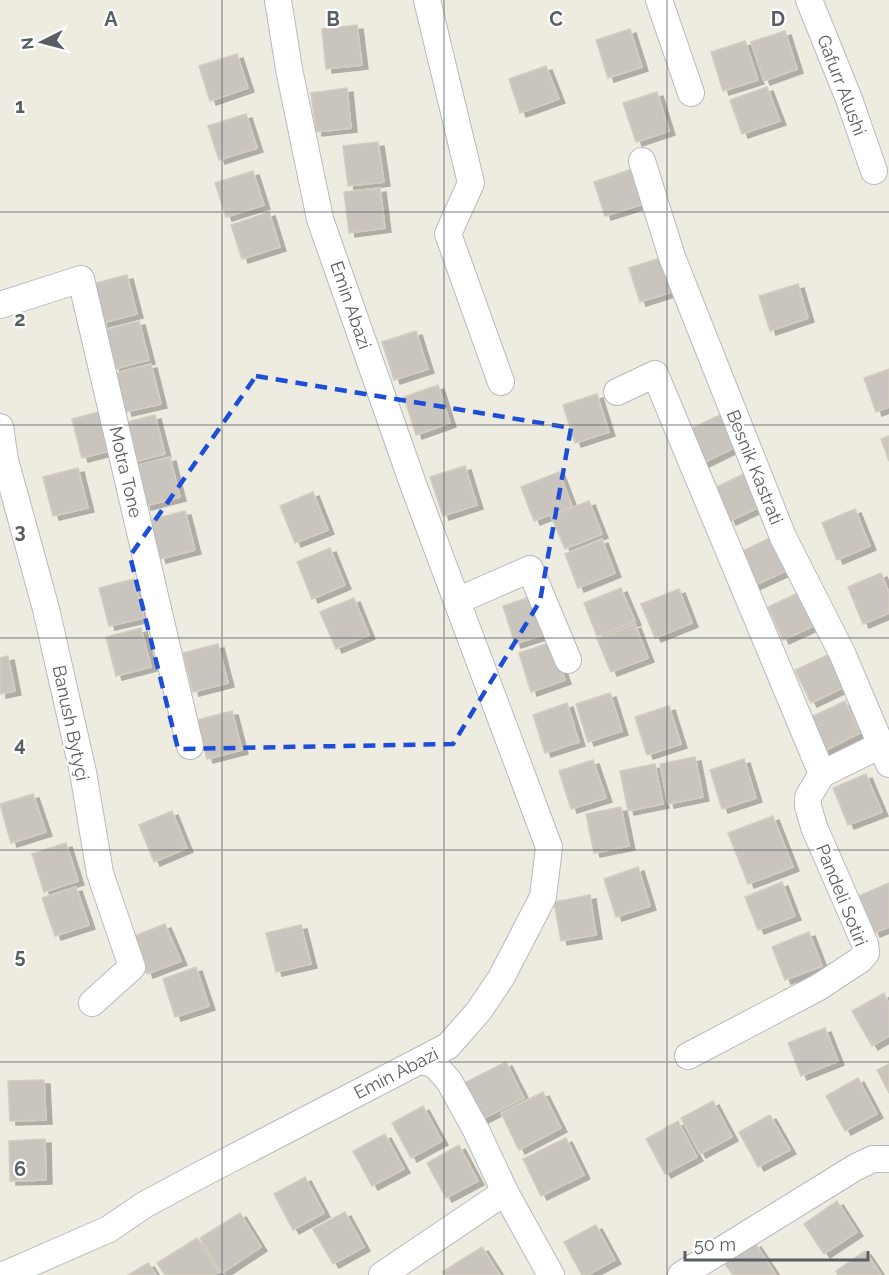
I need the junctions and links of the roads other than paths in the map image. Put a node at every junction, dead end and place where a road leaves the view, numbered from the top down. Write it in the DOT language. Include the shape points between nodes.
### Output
graph roads {
  1 [pos="278,0"];
  2 [pos="427,0"];
  3 [pos="659,0"];
  4 [pos="809,0"];
  5 [pos="691,93"];
  6 [pos="642,161"];
  7 [pos="874,171"];
  8 [pos="0,305"];
  9 [pos="501,382"];
  10 [pos="617,392"];
  11 [pos="0,427"];
  12 [pos="457,601"];
  13 [pos="568,660"];
  14 [pos="190,746"];
  15 [pos="885,755"];
  16 [pos="822,774"];
  17 [pos="92,1003"];
  18 [pos="688,1056"];
  19 [pos="421,1061"];
  20 [pos="889,1159"];
  21 [pos="505,1192"];
  22 [pos="4,1275"];
  23 [pos="382,1275"];
  24 [pos="551,1275"];
  25 [pos="681,1275"];
  1 -- 12 [label="street, Emin Abazi" via="320,219"];
  2 -- 9 [label="street" via="471,183 448,234"];
  3 -- 5 [label="street"];
  4 -- 7 [label="street, Gafurr Alushi"];
  6 -- 15 [label="street, Besnik Kastrati" via="672,257 783,537 842,653"];
  8 -- 14 [label="street, Motra Tone" via="81,279"];
  10 -- 16 [label="street" via="656,374"];
  11 -- 17 [label="street, Banush Bytyçi" via="5,460 46,609 100,873 132,967"];
  12 -- 13 [label="street" via="530,569"];
  12 -- 19 [label="street, Emin Abazi" via="549,847 543,897 501,978 464,1030 448,1046"];
  15 -- 16 [label="street"];
  16 -- 18 [label="street, Pandeli Sotiri" via="808,797 808,806 866,953 819,987"];
  19 -- 21 [label="street" via="434,1064 449,1081"];
  19 -- 22 [label="street, Emin Abazi" via="144,1205 109,1229"];
  20 -- 25 [label="street" via="873,1159 856,1167"];
  21 -- 23 [label="street"];
  21 -- 24 [label="street"];
}
